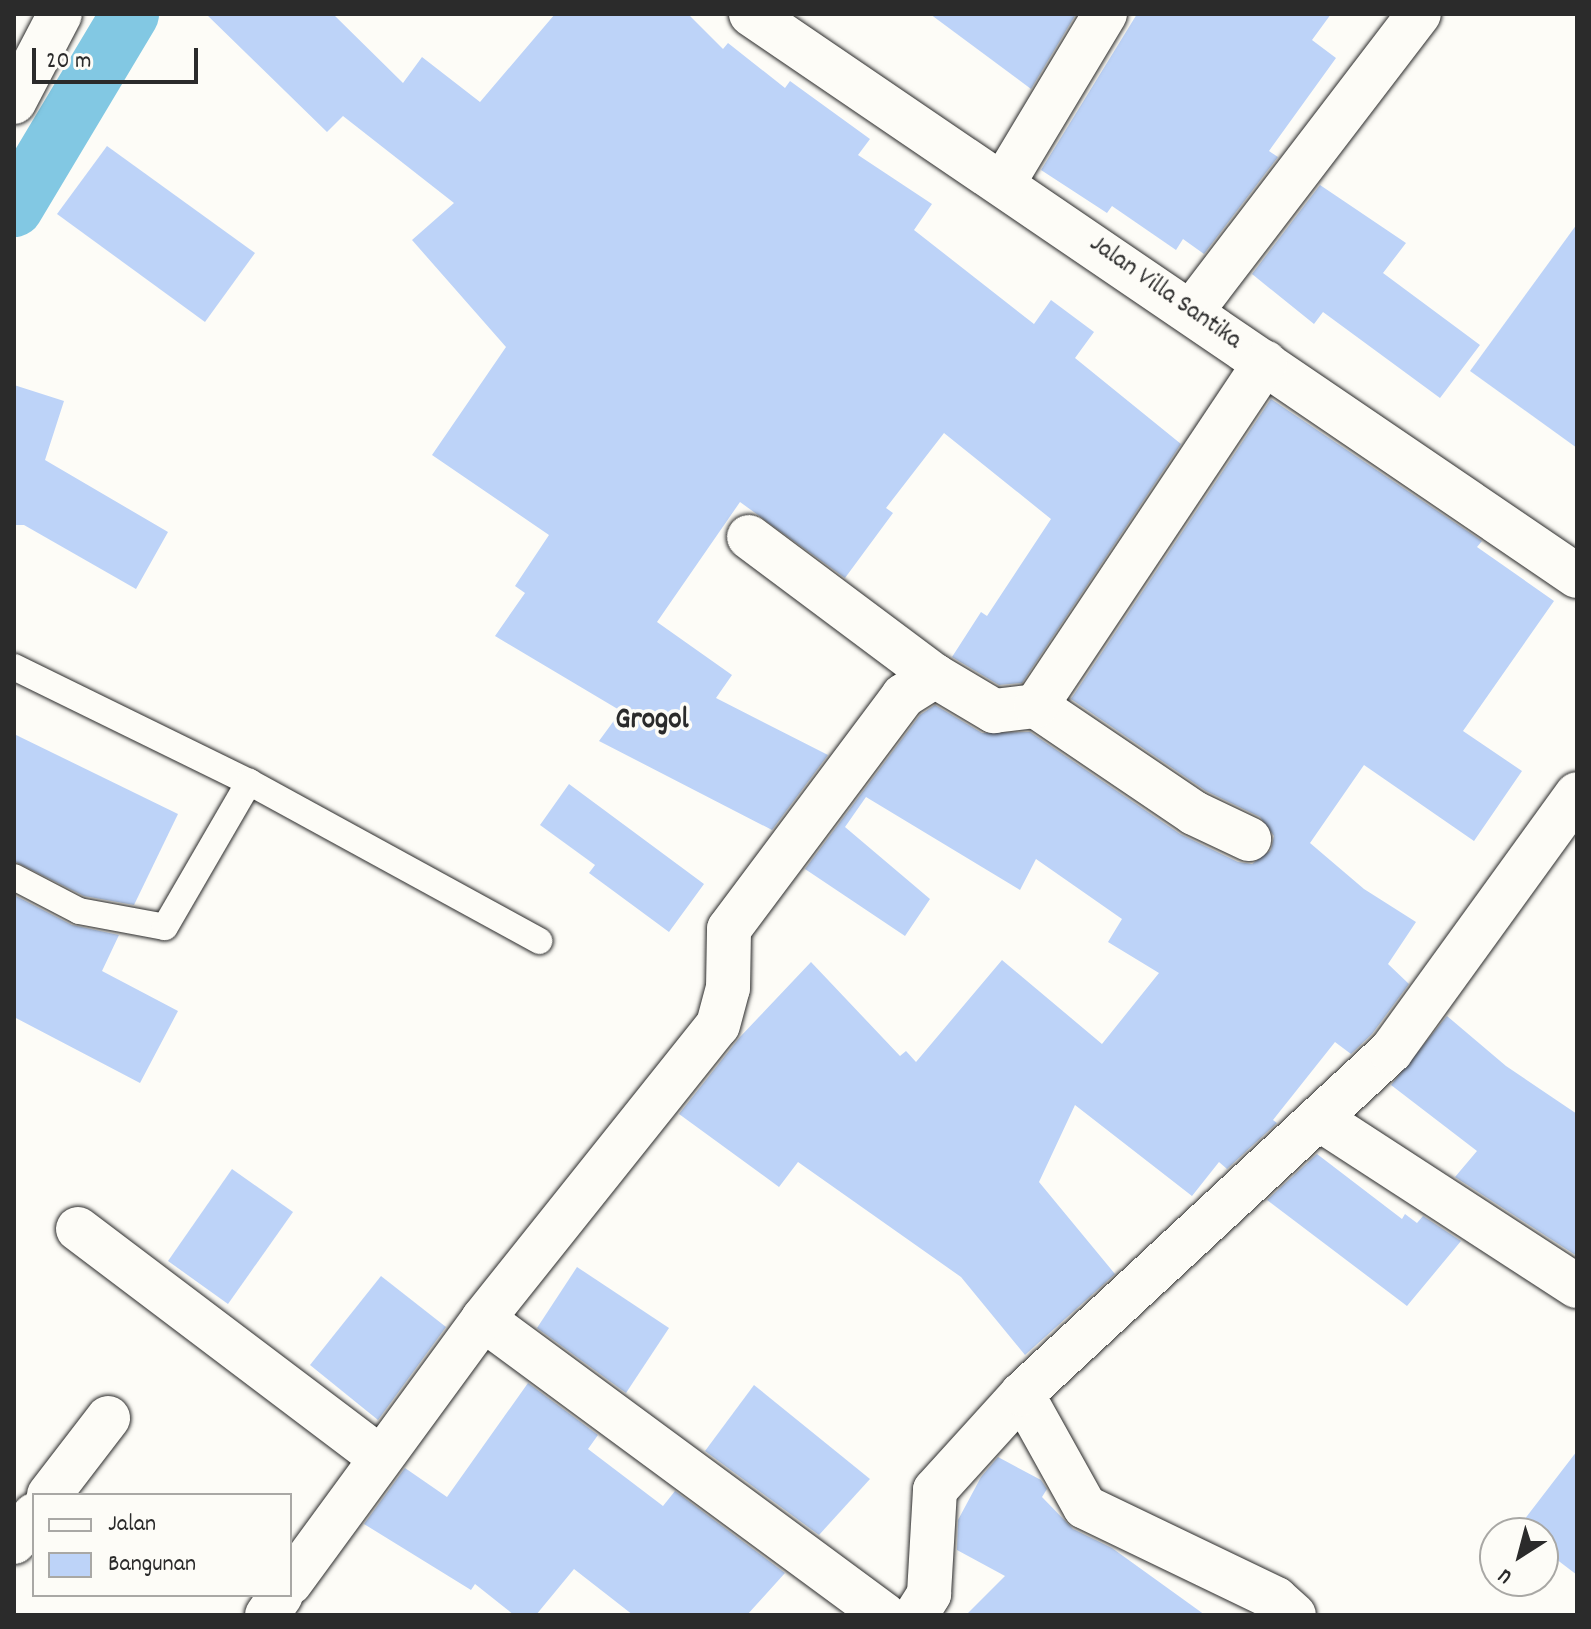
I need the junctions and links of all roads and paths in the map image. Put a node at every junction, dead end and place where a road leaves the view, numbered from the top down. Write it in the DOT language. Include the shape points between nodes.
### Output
graph roads {
  1 [pos="60,14"];
  2 [pos="751,14"];
  3 [pos="1105,14"];
  4 [pos="1419,14"];
  5 [pos="14,102"];
  6 [pos="1004,182"];
  7 [pos="1191,312"];
  8 [pos="1265,362"];
  9 [pos="749,537"];
  10 [pos="1577,576"];
  11 [pos="14,667"];
  12 [pos="935,676"];
  13 [pos="1036,706"];
  14 [pos="249,782"];
  15 [pos="1577,794"];
  16 [pos="1249,839"];
  17 [pos="14,877"];
  18 [pos="539,941"];
  19 [pos="1321,1120"];
  20 [pos="78,1229"];
  21 [pos="1577,1286"];
  22 [pos="483,1319"];
  23 [pos="1022,1394"];
  24 [pos="108,1418"];
  25 [pos="379,1457"];
  26 [pos="51,1493"];
  27 [pos="32,1518"];
  28 [pos="14,1542"];
  29 [pos="292,1580"];
  30 [pos="280,1597"];
  31 [pos="267,1615"];
  32 [pos="885,1615"];
  33 [pos="916,1615"];
  34 [pos="1294,1615"];
  1 -- 5 [label="street"];
  2 -- 6 [label="street, Jalan Villa Santika"];
  3 -- 6 [label="street"];
  4 -- 7 [label="street"];
  6 -- 7 [label="street, Jalan Villa Santika"];
  7 -- 8 [label="street, Jalan Villa Santika"];
  8 -- 10 [label="street, Jalan Villa Santika"];
  8 -- 13 [label="street"];
  9 -- 12 [label="street"];
  11 -- 14 [label="lane"];
  12 -- 13 [label="street" via="994,711"];
  12 -- 22 [label="street" via="903,696 729,929 728,988 718,1025"];
  13 -- 16 [label="street" via="1194,813"];
  14 -- 17 [label="lane" via="165,927 79,911"];
  14 -- 18 [label="lane"];
  15 -- 19 [label="street" via="1391,1051"];
  19 -- 21 [label="street"];
  19 -- 23 [label="street"];
  20 -- 25 [label="street"];
  22 -- 25 [label="street"];
  22 -- 32 [label="street"];
  23 -- 33 [label="street" via="935,1490 929,1594"];
  23 -- 34 [label="street" via="1085,1507 1276,1599"];
  24 -- 26 [label="street"];
  25 -- 29 [label="street"];
  27 -- 28 [label="street"];
  30 -- 31 [label="street"];
}
